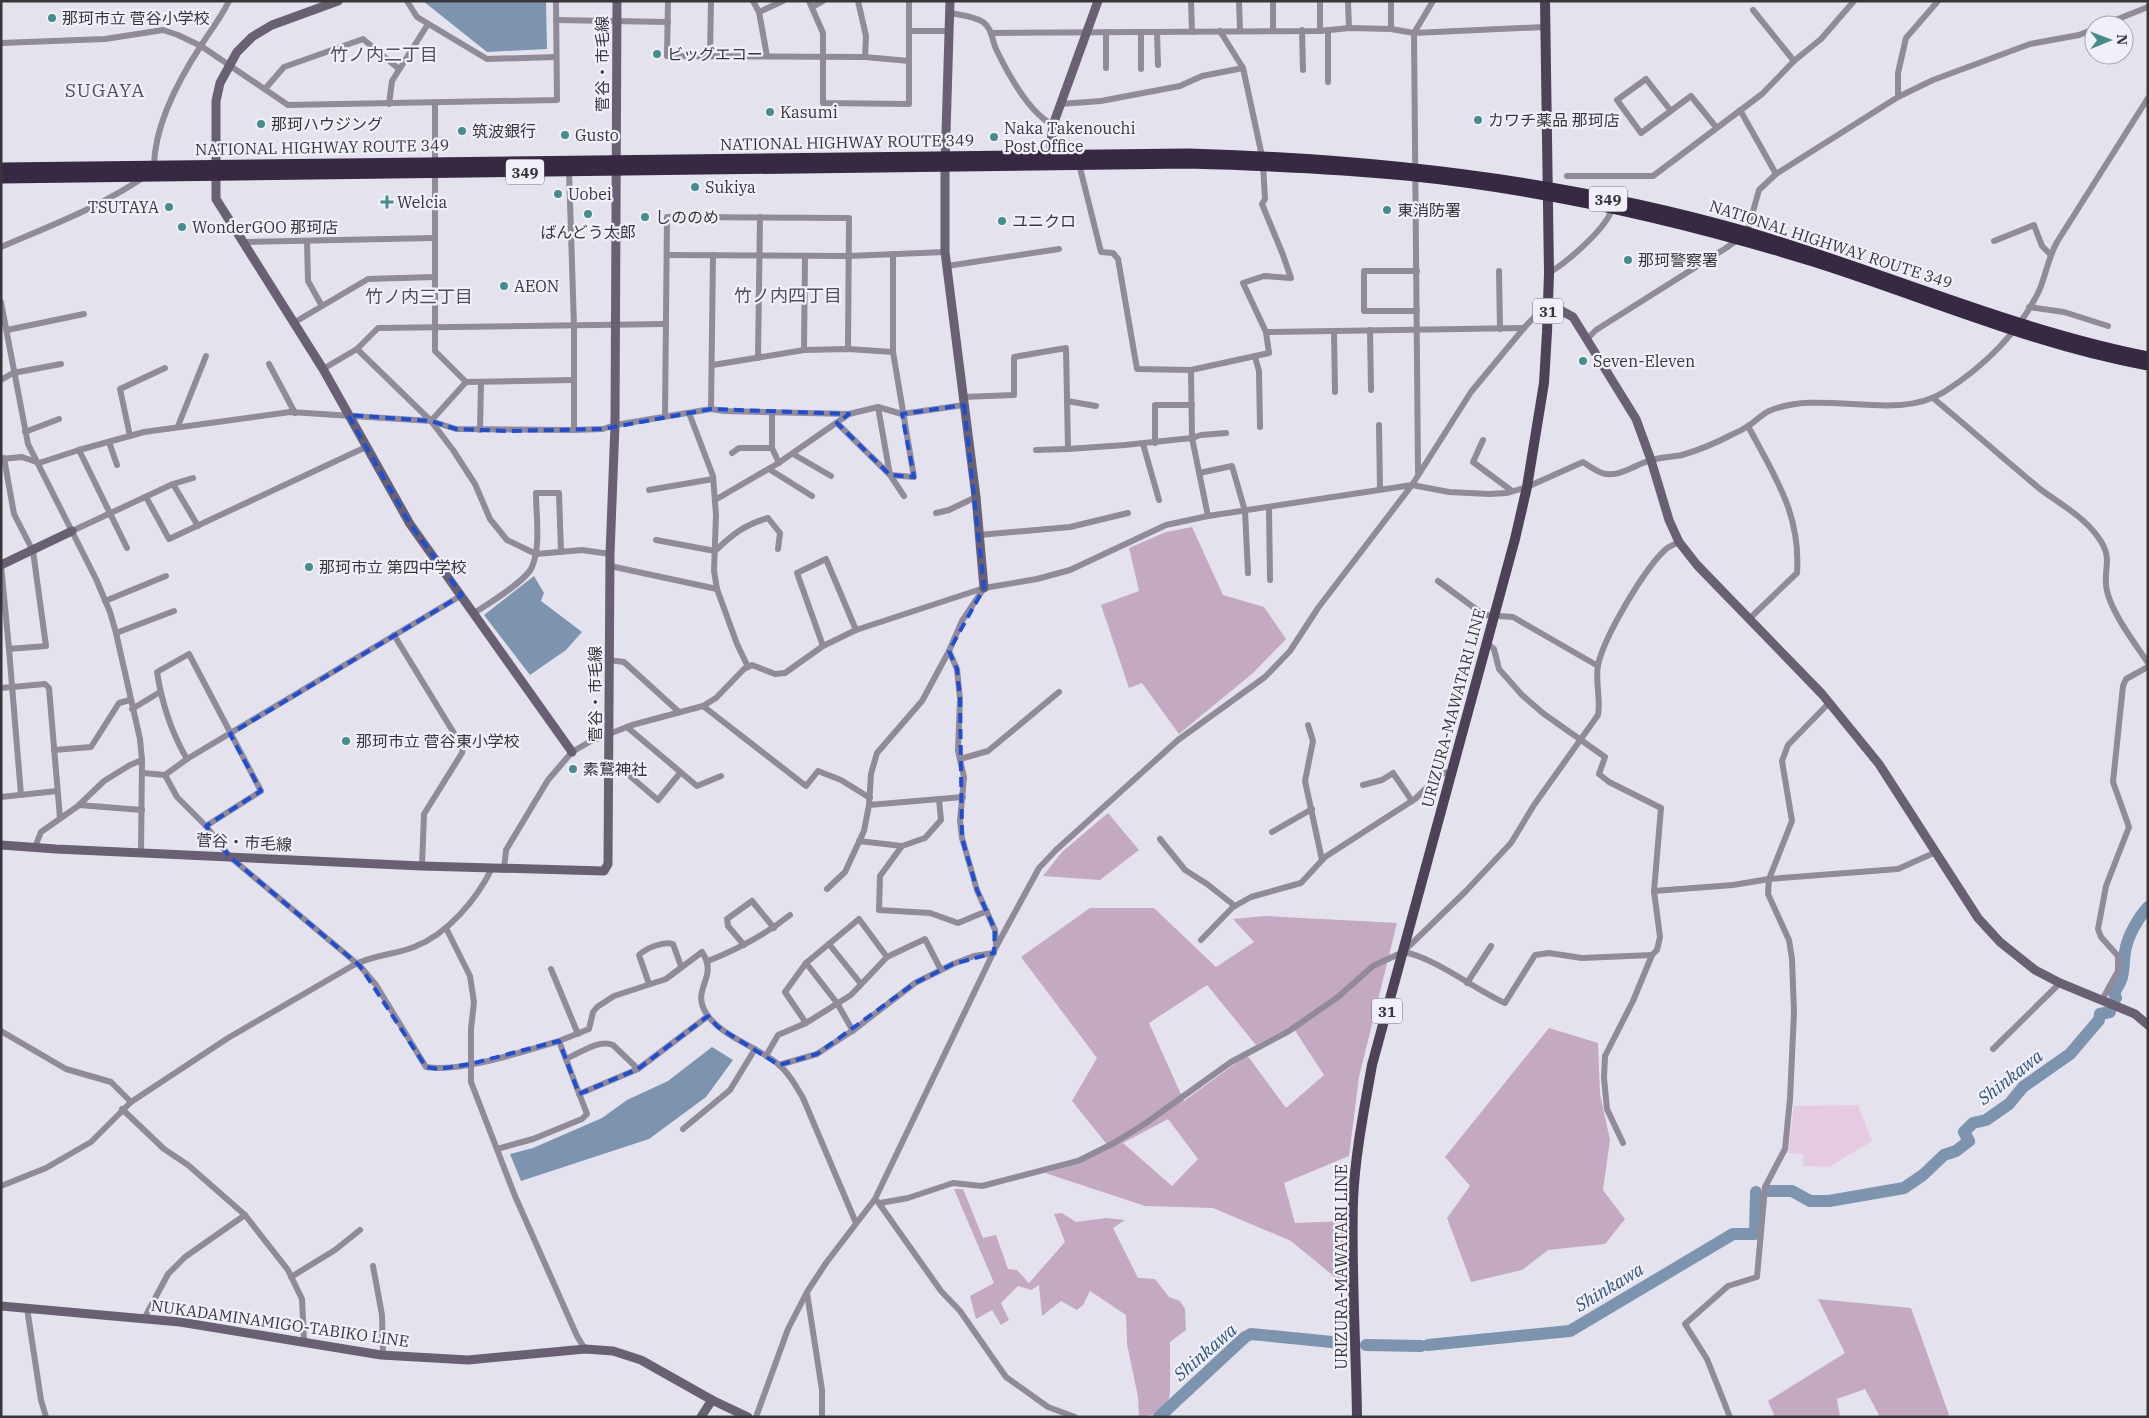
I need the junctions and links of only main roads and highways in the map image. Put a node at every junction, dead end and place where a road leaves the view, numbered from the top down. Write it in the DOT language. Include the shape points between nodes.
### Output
graph roads {
  1 [pos="1545,1"];
  2 [pos="1049,160"];
  3 [pos="1262,160"];
  4 [pos="616,166"];
  5 [pos="434,167"];
  6 [pos="1,168"];
  7 [pos="216,170"];
  8 [pos="1,178"];
  9 [pos="1548,192"];
  10 [pos="1742,236"];
  11 [pos="2017,326"];
  12 [pos="2148,357"];
  13 [pos="2148,366"];
  14 [pos="1356,1417"];
  1 -- 9 [label="main road, URIZURA-MAWATARI LINE / 31"];
  2 -- 3 [label="highway, NATIONAL HIGHWAY ROUTE 349 / 349"];
  2 -- 3 [label="highway, NATIONAL HIGHWAY ROUTE 349 / 349" via="1079,164"];
  2 -- 4 [label="highway, NATIONAL HIGHWAY ROUTE 349 / 349"];
  3 -- 9 [label="highway, NATIONAL HIGHWAY ROUTE 349 / 349" via="1416,172"];
  4 -- 5 [label="highway, NATIONAL HIGHWAY ROUTE 349 / 349"];
  4 -- 5 [label="highway, NATIONAL HIGHWAY ROUTE 349 / 349" via="570,171"];
  5 -- 7 [label="highway, NATIONAL HIGHWAY ROUTE 349 / 349"];
  6 -- 7 [label="highway, NATIONAL HIGHWAY ROUTE 349 / 349" via="154,165"];
  7 -- 8 [label="highway, NATIONAL HIGHWAY ROUTE 349 / 349" via="145,177"];
  9 -- 10 [label="highway, NATIONAL HIGHWAY ROUTE 349 / 349"];
  9 -- 10 [label="highway, NATIONAL HIGHWAY ROUTE 349 / 349" via="1690,217"];
  9 -- 14 [label="main road, URIZURA-MAWATARI LINE / 31" via="1549,272 1544,383 1527,487 1372,1065 1356,1162 1353,1200"];
  10 -- 11 [label="highway, NATIONAL HIGHWAY ROUTE 349 / 349" via="1814,253"];
  11 -- 12 [label="highway, NATIONAL HIGHWAY ROUTE 349 / 349"];
  11 -- 13 [label="highway, NATIONAL HIGHWAY ROUTE 349 / 349" via="2086,352"];
}
